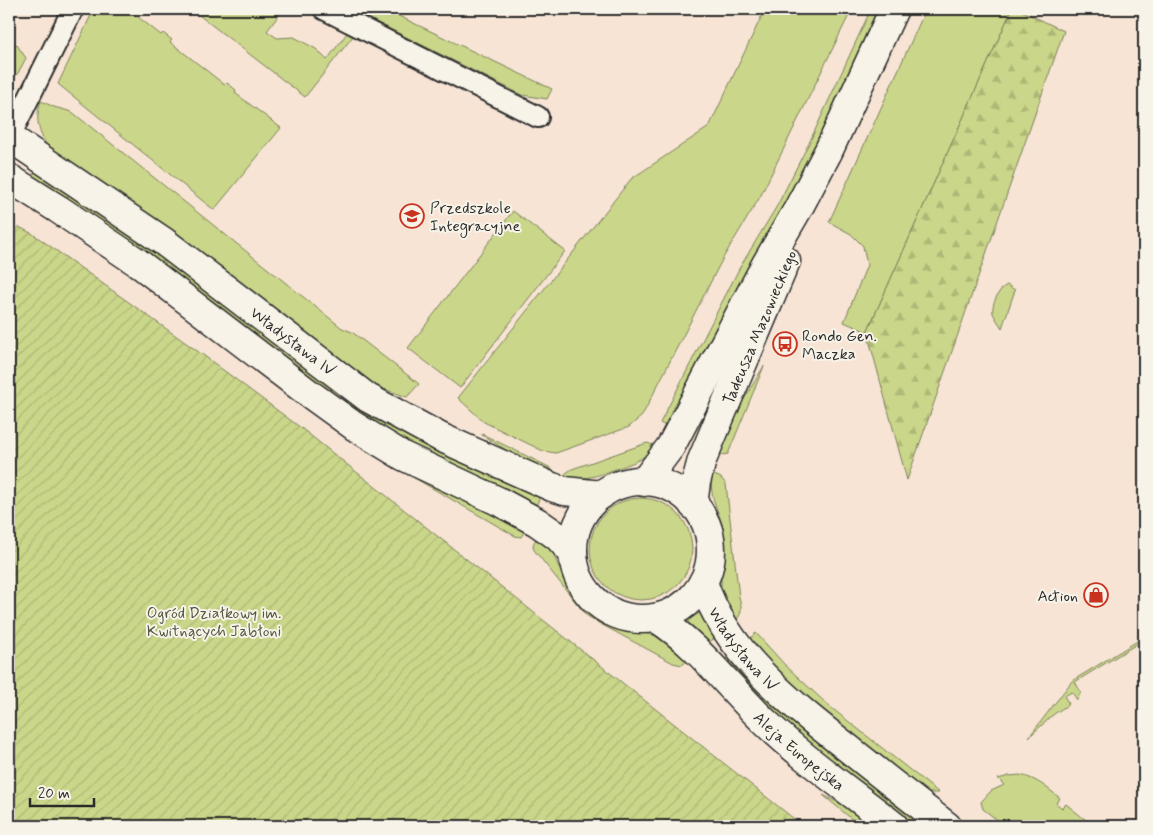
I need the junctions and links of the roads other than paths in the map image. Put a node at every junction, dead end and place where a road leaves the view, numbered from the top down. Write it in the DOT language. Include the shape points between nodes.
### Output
graph roads {
  1 [pos="73,9"];
  2 [pos="324,9"];
  3 [pos="894,9"];
  4 [pos="538,117"];
  5 [pos="9,138"];
  6 [pos="829,150"];
  7 [pos="9,178"];
  8 [pos="644,482"];
  9 [pos="601,495"];
  10 [pos="693,504"];
  11 [pos="573,553"];
  12 [pos="703,582"];
  13 [pos="656,618"];
  14 [pos="797,706"];
  15 [pos="894,826"];
  16 [pos="947,826"];
  1 -- 5 [label="street, Władysława IV"];
  2 -- 4 [label="street"];
  3 -- 6 [label="main road, Tadeusza Mazowieckiego"];
  5 -- 9 [label="main road, Władysława IV" via="154,235 338,377 384,408 466,450 552,487"];
  6 -- 8 [label="main road, Tadeusza Mazowieckiego" via="671,446"];
  6 -- 10 [label="main road, Tadeusza Mazowieckiego" via="803,225 702,460"];
  7 -- 11 [label="main road, Władysława IV" via="137,262 340,417 403,456 537,522"];
  8 -- 9 [label="main road" via="622,484"];
  8 -- 10 [label="main road" via="671,488"];
  9 -- 11 [label="main road" via="580,520 574,536"];
  10 -- 12 [label="main road" via="705,522 710,542 709,563"];
  11 -- 13 [label="main road" via="578,578 599,605 630,618"];
  12 -- 13 [label="main road" via="683,605"];
  12 -- 14 [label="main road, Władysława IV" via="714,611 731,637"];
  13 -- 15 [label="main road, Aleja Europejska" via="685,638 782,738"];
  14 -- 16 [label="main road, Aleja Europejska"];
}
